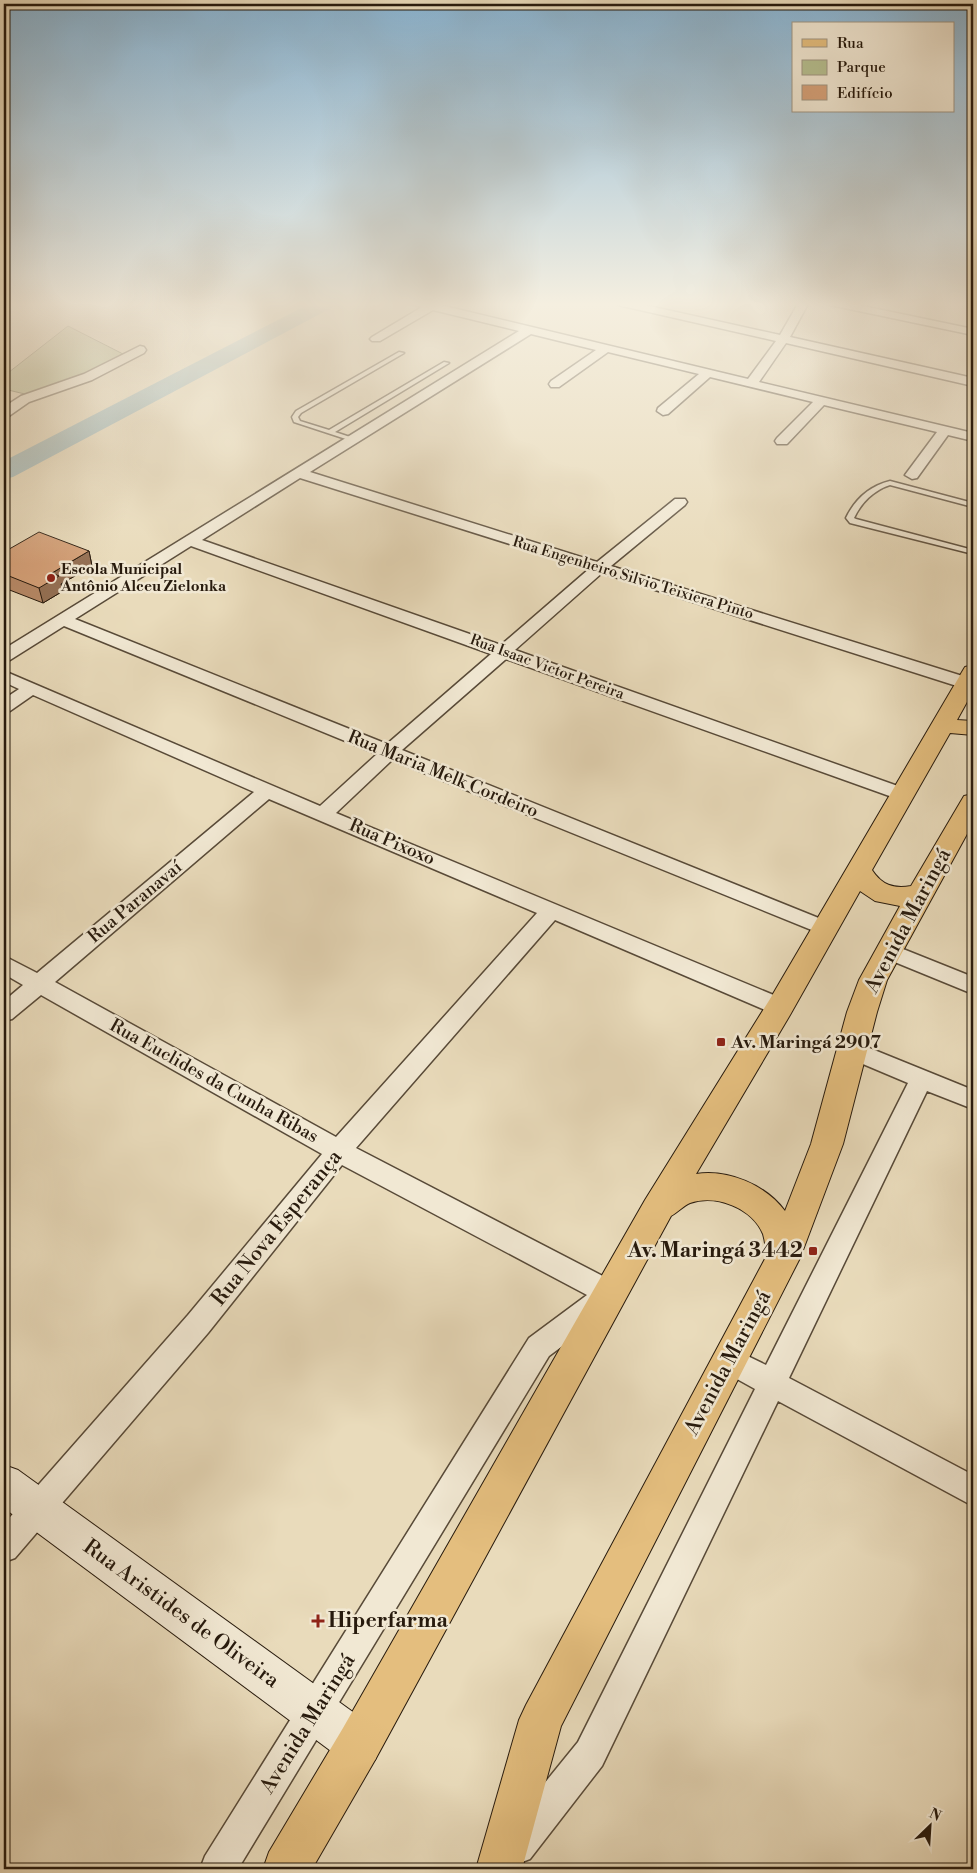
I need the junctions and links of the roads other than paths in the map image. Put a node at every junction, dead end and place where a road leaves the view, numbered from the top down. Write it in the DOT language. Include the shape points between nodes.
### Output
graph roads {
  1 [pos="52,389"];
  2 [pos="337,389"];
  3 [pos="402,389"];
  4 [pos="433,389"];
  5 [pos="689,389"];
  6 [pos="773,389"];
  7 [pos="11,396"];
  8 [pos="25,399"];
  9 [pos="821,401"];
  10 [pos="663,411"];
  11 [pos="4,413"];
  12 [pos="945,430"];
  13 [pos="330,432"];
  14 [pos="973,437"];
  15 [pos="352,439"];
  16 [pos="782,441"];
  17 [pos="299,473"];
  18 [pos="912,475"];
  19 [pos="680,502"];
  20 [pos="973,505"];
  21 [pos="191,541"];
  22 [pos="973,552"];
  23 [pos="599,568"];
  24 [pos="61,620"];
  25 [pos="505,652"];
  26 [pos="4,656"];
  27 [pos="4,676"];
  28 [pos="970,677"];
  29 [pos="32,688"];
  30 [pos="4,707"];
  31 [pos="942,725"];
  32 [pos="973,728"];
  33 [pos="389,752"];
  34 [pos="267,791"];
  35 [pos="902,794"];
  36 [pos="970,813"];
  37 [pos="323,814"];
  38 [pos="859,870"];
  39 [pos="920,893"];
  40 [pos="552,910"];
  41 [pos="824,928"];
  42 [pos="888,951"];
  43 [pos="4,964"];
  44 [pos="39,983"];
  45 [pos="973,986"];
  46 [pos="780,1006"];
  47 [pos="4,1012"];
  48 [pos="852,1050"];
  49 [pos="922,1078"];
  50 [pos="973,1100"];
  51 [pos="340,1151"];
  52 [pos="657,1210"];
  53 [pos="783,1258"];
  54 [pos="610,1294"];
  55 [pos="729,1360"];
  56 [pos="772,1383"];
  57 [pos="4,1484"];
  58 [pos="973,1491"];
  59 [pos="36,1509"];
  60 [pos="4,1547"];
  61 [pos="316,1711"];
  62 [pos="359,1744"];
  63 [pos="218,1869"];
  64 [pos="286,1869"];
  65 [pos="500,1869"];
  1 -- 8 [label="street"];
  2 -- 13 [label="lane" via="298,412 295,417 297,422"];
  3 -- 13 [label="lane"];
  4 -- 15 [label="street"];
  5 -- 10 [label="street"];
  6 -- 9 [label="street"];
  7 -- 8 [label="street"];
  8 -- 11 [label="street"];
  9 -- 12 [label="street"];
  9 -- 16 [label="street"];
  12 -- 14 [label="street"];
  12 -- 18 [label="street"];
  13 -- 15 [label="lane"];
  15 -- 17 [label="street"];
  17 -- 21 [label="street"];
  17 -- 23 [label="street, Rua Engenheiro Silvio Teixiera Pinto"];
  19 -- 23 [label="street"];
  20 -- 22 [label="lane" via="890,483 873,489 850,518"];
  21 -- 24 [label="street"];
  21 -- 25 [label="street, Rua Isaac Victor Pereira"];
  23 -- 25 [label="street"];
  23 -- 28 [label="street, Rua Engenheiro Silvio Teixiera Pinto"];
  24 -- 26 [label="street"];
  24 -- 33 [label="street, Rua Maria Melk Cordeiro"];
  25 -- 33 [label="street"];
  25 -- 35 [label="street, Rua Isaac Victor Pereira"];
  27 -- 29 [label="street, Rua Pixoxo"];
  28 -- 31 [label="main road, Avenida Maringá"];
  29 -- 30 [label="street"];
  29 -- 34 [label="street, Rua Pixoxo"];
  31 -- 32 [label="main road"];
  31 -- 35 [label="main road, Avenida Maringá"];
  33 -- 37 [label="street"];
  33 -- 41 [label="street, Rua Maria Melk Cordeiro"];
  34 -- 37 [label="street, Rua Pixoxo"];
  34 -- 44 [label="street, Rua Paranavaí"];
  35 -- 38 [label="main road, Avenida Maringá"];
  36 -- 39 [label="main road, Avenida Maringá"];
  37 -- 40 [label="street, Rua Pixoxo"];
  38 -- 39 [label="main road" via="873,890 886,895 898,898"];
  38 -- 41 [label="main road, Avenida Maringá"];
  39 -- 42 [label="main road, Avenida Maringá"];
  40 -- 46 [label="street, Rua Pixoxo"];
  40 -- 51 [label="street, Rua Nova Esperança"];
  41 -- 46 [label="main road, Avenida Maringá"];
  42 -- 45 [label="street"];
  42 -- 48 [label="main road, Avenida Maringá" via="874,980"];
  43 -- 44 [label="street, Rua Euclides da Cunha Ribas"];
  44 -- 47 [label="street, Rua Paranavaí"];
  44 -- 51 [label="street, Rua Euclides da Cunha Ribas"];
  46 -- 52 [label="main road, Avenida Maringá"];
  48 -- 49 [label="street"];
  48 -- 53 [label="main road, Avenida Maringá" via="827,1144"];
  49 -- 50 [label="street"];
  49 -- 56 [label="street, Avenida Maringá"];
  51 -- 54 [label="street, Rua Euclides da Cunha Ribas"];
  51 -- 59 [label="street, Rua Nova Esperança" via="198,1324"];
  52 -- 53 [label="main road" via="679,1192 693,1188 725,1188 740,1193 771,1217 780,1234"];
  52 -- 54 [label="main road, Avenida Maringá"];
  53 -- 55 [label="main road, Avenida Maringá"];
  54 -- 61 [label="street, Avenida Maringá" via="539,1347"];
  54 -- 62 [label="main road, Avenida Maringá"];
  55 -- 56 [label="street"];
  55 -- 65 [label="main road, Avenida Maringá" via="541,1720"];
  56 -- 58 [label="street"];
  56 -- 65 [label="street, Avenida Maringá" via="590,1754"];
  57 -- 59 [label="main road, Rua Aristides de Oliveira"];
  59 -- 60 [label="street, Rua Nova Esperança"];
  59 -- 61 [label="main road, Rua Aristides de Oliveira"];
  61 -- 62 [label="main road, Rua Aristides de Oliveira"];
  61 -- 63 [label="street, Avenida Maringá"];
  62 -- 64 [label="main road, Avenida Maringá"];
}
